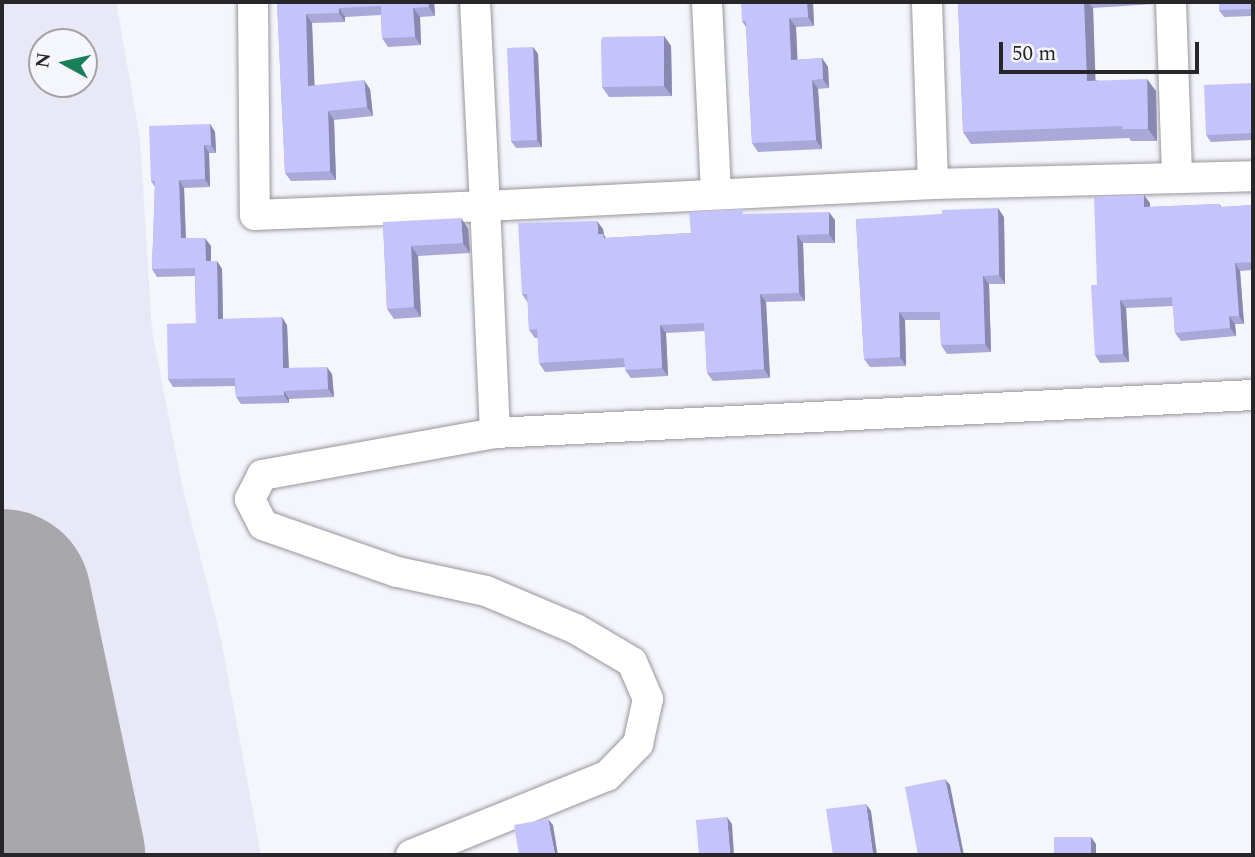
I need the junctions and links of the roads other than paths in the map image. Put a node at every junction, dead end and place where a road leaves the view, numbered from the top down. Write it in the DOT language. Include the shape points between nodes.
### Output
graph roads {
  1 [pos="253,2"];
  2 [pos="475,2"];
  3 [pos="707,2"];
  4 [pos="927,2"];
  5 [pos="1171,2"];
  6 [pos="1253,176"];
  7 [pos="1177,178"];
  8 [pos="933,184"];
  9 [pos="716,194"];
  10 [pos="485,206"];
  11 [pos="1253,395"];
  12 [pos="495,433"];
  13 [pos="411,855"];
  1 -- 10 [label="street" via="255,215"];
  2 -- 10 [label="street"];
  3 -- 9 [label="street"];
  4 -- 8 [label="street"];
  5 -- 7 [label="street"];
  6 -- 7 [label="street"];
  7 -- 8 [label="street"];
  8 -- 9 [label="street"];
  9 -- 10 [label="street"];
  10 -- 12 [label="street"];
  11 -- 12 [label="street"];
  12 -- 13 [label="street" via="262,475 250,499 263,525 397,572 486,591 576,629 632,662 648,699 638,744 607,776"];
}
